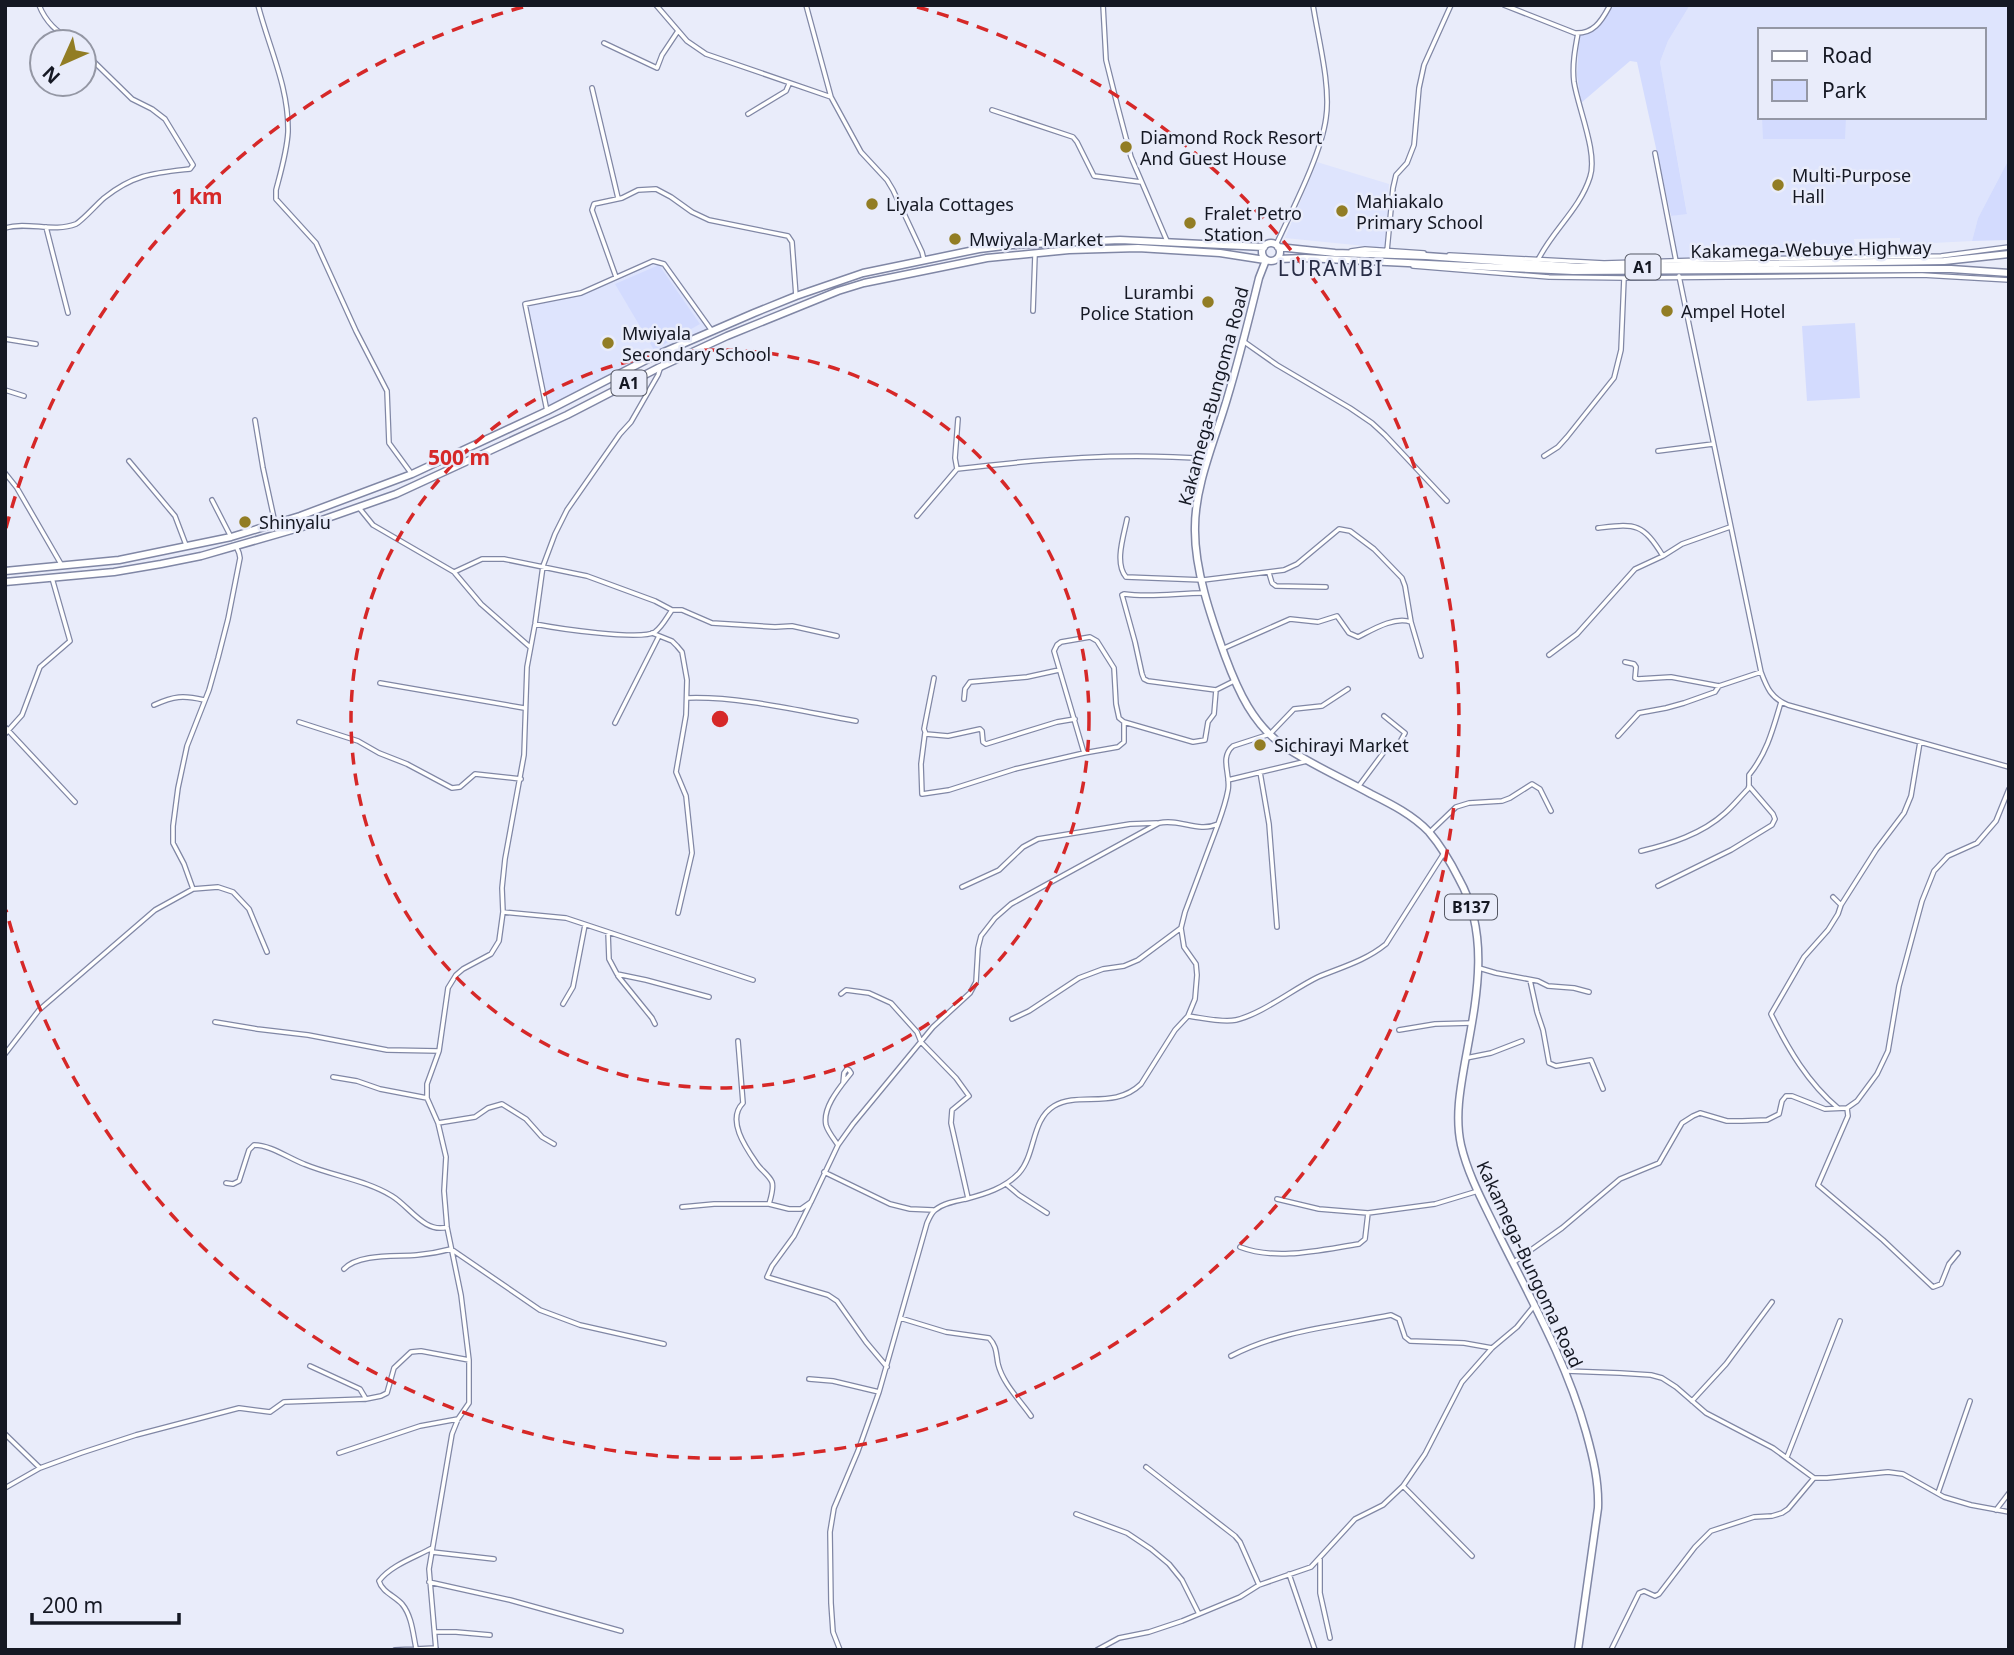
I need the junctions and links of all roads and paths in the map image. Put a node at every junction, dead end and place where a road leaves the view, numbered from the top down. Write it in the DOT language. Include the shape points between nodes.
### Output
graph roads {
  1 [pos="39,5"];
  2 [pos="258,5"];
  3 [pos="656,5"];
  4 [pos="806,5"];
  5 [pos="1103,5"];
  6 [pos="1313,5"];
  7 [pos="1451,5"];
  8 [pos="1504,5"];
  9 [pos="1609,7"];
  10 [pos="52,28"];
  11 [pos="678,31"];
  12 [pos="1578,33"];
  13 [pos="604,43"];
  14 [pos="98,66"];
  15 [pos="789,84"];
  16 [pos="592,88"];
  17 [pos="831,97"];
  18 [pos="992,110"];
  19 [pos="748,114"];
  20 [pos="1655,153"];
  21 [pos="1141,182"];
  22 [pos="618,198"];
  23 [pos="46,227"];
  24 [pos="5,228"];
  25 [pos="1167,243"];
  26 [pos="1277,246"];
  27 [pos="1264,247"];
  28 [pos="2009,247"];
  29 [pos="1991,250"];
  30 [pos="1387,251"];
  31 [pos="1035,253"];
  32 [pos="1335,253"];
  33 [pos="2005,255"];
  34 [pos="1278,259"];
  35 [pos="924,260"];
  36 [pos="1266,260"];
  37 [pos="1538,260"];
  38 [pos="1676,261"];
  39 [pos="1388,262"];
  40 [pos="1992,272"];
  41 [pos="2009,273"];
  42 [pos="1679,276"];
  43 [pos="616,277"];
  44 [pos="1624,278"];
  45 [pos="2001,279"];
  46 [pos="2009,280"];
  47 [pos="796,296"];
  48 [pos="1033,311"];
  49 [pos="68,313"];
  50 [pos="712,331"];
  51 [pos="5,339"];
  52 [pos="1243,341"];
  53 [pos="36,344"];
  54 [pos="660,367"];
  55 [pos="5,390"];
  56 [pos="24,396"];
  57 [pos="547,411"];
  58 [pos="958,419"];
  59 [pos="255,420"];
  60 [pos="1713,444"];
  61 [pos="1658,452"];
  62 [pos="1544,456"];
  63 [pos="1208,459"];
  64 [pos="129,461"];
  65 [pos="957,469"];
  66 [pos="5,473"];
  67 [pos="412,474"];
  68 [pos="212,500"];
  69 [pos="1447,501"];
  70 [pos="358,506"];
  71 [pos="917,516"];
  72 [pos="1127,519"];
  73 [pos="275,523"];
  74 [pos="1730,527"];
  75 [pos="1598,528"];
  76 [pos="231,537"];
  77 [pos="236,546"];
  78 [pos="187,547"];
  79 [pos="1663,556"];
  80 [pos="543,566"];
  81 [pos="63,567"];
  82 [pos="5,571"];
  83 [pos="454,572"];
  84 [pos="1269,573"];
  85 [pos="52,578"];
  86 [pos="1203,580"];
  87 [pos="5,582"];
  88 [pos="1326,587"];
  89 [pos="1205,593"];
  90 [pos="672,610"];
  91 [pos="1410,622"];
  92 [pos="535,624"];
  93 [pos="652,633"];
  94 [pos="659,636"];
  95 [pos="837,636"];
  96 [pos="530,647"];
  97 [pos="1222,649"];
  98 [pos="1549,655"];
  99 [pos="1421,656"];
  100 [pos="1625,663"];
  101 [pos="1059,670"];
  102 [pos="1761,672"];
  103 [pos="934,678"];
  104 [pos="1234,681"];
  105 [pos="380,683"];
  106 [pos="1719,686"];
  107 [pos="1348,689"];
  108 [pos="1216,690"];
  109 [pos="687,698"];
  110 [pos="964,699"];
  111 [pos="204,701"];
  112 [pos="1781,702"];
  113 [pos="155,705"];
  114 [pos="524,708"];
  115 [pos="1384,716"];
  116 [pos="1075,719"];
  117 [pos="856,721"];
  118 [pos="299,722"];
  119 [pos="1124,722"];
  120 [pos="615,723"];
  121 [pos="6,730"];
  122 [pos="925,733"];
  123 [pos="1270,734"];
  124 [pos="1618,736"];
  125 [pos="1920,742"];
  126 [pos="1084,753"];
  127 [pos="1309,760"];
  128 [pos="2009,767"];
  129 [pos="1260,772"];
  130 [pos="521,779"];
  131 [pos="1228,780"];
  132 [pos="1357,786"];
  133 [pos="1749,786"];
  134 [pos="2009,789"];
  135 [pos="75,802"];
  136 [pos="1551,811"];
  137 [pos="1159,823"];
  138 [pos="1218,824"];
  139 [pos="1429,833"];
  140 [pos="1641,851"];
  141 [pos="1444,853"];
  142 [pos="1658,886"];
  143 [pos="962,887"];
  144 [pos="193,889"];
  145 [pos="1833,897"];
  146 [pos="1841,905"];
  147 [pos="503,912"];
  148 [pos="678,913"];
  149 [pos="585,925"];
  150 [pos="1277,927"];
  151 [pos="1181,928"];
  152 [pos="608,932"];
  153 [pos="267,952"];
  154 [pos="1479,968"];
  155 [pos="617,974"];
  156 [pos="753,980"];
  157 [pos="1530,980"];
  158 [pos="1589,992"];
  159 [pos="841,995"];
  160 [pos="709,997"];
  161 [pos="563,1004"];
  162 [pos="1188,1016"];
  163 [pos="1012,1019"];
  164 [pos="215,1022"];
  165 [pos="1472,1023"];
  166 [pos="655,1024"];
  167 [pos="1399,1030"];
  168 [pos="738,1041"];
  169 [pos="1522,1041"];
  170 [pos="921,1042"];
  171 [pos="439,1051"];
  172 [pos="5,1054"];
  173 [pos="1466,1058"];
  174 [pos="334,1077"];
  175 [pos="843,1083"];
  176 [pos="1603,1089"];
  177 [pos="427,1098"];
  178 [pos="1847,1108"];
  179 [pos="1840,1109"];
  180 [pos="438,1123"];
  181 [pos="554,1144"];
  182 [pos="838,1145"];
  183 [pos="824,1172"];
  184 [pos="226,1183"];
  185 [pos="1006,1184"];
  186 [pos="1478,1191"];
  187 [pos="968,1198"];
  188 [pos="1277,1199"];
  189 [pos="810,1202"];
  190 [pos="769,1204"];
  191 [pos="682,1207"];
  192 [pos="934,1210"];
  193 [pos="1047,1213"];
  194 [pos="1368,1213"];
  195 [pos="447,1227"];
  196 [pos="1240,1247"];
  197 [pos="451,1249"];
  198 [pos="1958,1253"];
  199 [pos="1514,1262"];
  200 [pos="344,1269"];
  201 [pos="1772,1302"];
  202 [pos="1535,1304"];
  203 [pos="900,1318"];
  204 [pos="1840,1321"];
  205 [pos="664,1344"];
  206 [pos="1492,1348"];
  207 [pos="1231,1356"];
  208 [pos="469,1360"];
  209 [pos="310,1366"];
  210 [pos="887,1367"];
  211 [pos="1566,1371"];
  212 [pos="809,1379"];
  213 [pos="879,1392"];
  214 [pos="366,1399"];
  215 [pos="1692,1401"];
  216 [pos="1970,1401"];
  217 [pos="1031,1416"];
  218 [pos="457,1419"];
  219 [pos="6,1436"];
  220 [pos="339,1453"];
  221 [pos="1787,1457"];
  222 [pos="1146,1467"];
  223 [pos="40,1468"];
  224 [pos="1814,1478"];
  225 [pos="1403,1486"];
  226 [pos="6,1487"];
  227 [pos="1938,1493"];
  228 [pos="2009,1493"];
  229 [pos="1996,1510"];
  230 [pos="2009,1512"];
  231 [pos="1076,1514"];
  232 [pos="432,1550"];
  233 [pos="1472,1556"];
  234 [pos="494,1559"];
  235 [pos="1320,1559"];
  236 [pos="1289,1574"];
  237 [pos="429,1582"];
  238 [pos="1259,1585"];
  239 [pos="1199,1614"];
  240 [pos="621,1631"];
  241 [pos="435,1632"];
  242 [pos="490,1635"];
  243 [pos="1329,1638"];
  244 [pos="416,1648"];
  245 [pos="436,1649"];
  246 [pos="395,1650"];
  247 [pos="841,1650"];
  248 [pos="1097,1650"];
  249 [pos="1315,1650"];
  250 [pos="1578,1650"];
  251 [pos="1611,1650"];
  1 -- 10 [label="street"];
  2 -- 67 [label="street" via="284,85 287,113 288,133 276,199 316,243 387,391 390,443"];
  3 -- 11 [label="street"];
  4 -- 17 [label="street"];
  5 -- 21 [label="street" via="1105,60"];
  6 -- 26 [label="street" via="1326,119"];
  7 -- 30 [label="street" via="1424,65 1414,145 1393,188"];
  8 -- 12 [label="street"];
  9 -- 12 [label="street" via="1592,30"];
  11 -- 13 [label="street" via="657,68"];
  11 -- 15 [label="street" via="706,54"];
  12 -- 37 [label="street" via="1574,82 1591,176"];
  14 -- 23 [label="street" via="132,99 165,119 193,165 135,178 78,223"];
  15 -- 17 [label="street"];
  15 -- 19 [label="street" via="786,91"];
  16 -- 22 [label="street"];
  17 -- 35 [label="street" via="860,152 893,190"];
  18 -- 21 [label="street" via="1073,138 1094,176"];
  20 -- 38 [label="street"];
  21 -- 25 [label="street"];
  22 -- 43 [label="street" via="594,204 592,210"];
  22 -- 47 [label="street" via="656,189 709,220 788,236"];
  23 -- 24 [label="street"];
  23 -- 49 [label="street"];
  25 -- 27 [label="main road, A1"];
  25 -- 35 [label="main road, A1" via="1120,240 1012,245"];
  26 -- 27 [label="main road, A1"];
  26 -- 32 [label="main road, Kakamega-Webuye Highway / A1"];
  26 -- 34 [label="main road"];
  27 -- 36 [label="main road"];
  28 -- 29 [label="street"];
  29 -- 33 [label="street"];
  29 -- 38 [label="street" via="1941,256"];
  30 -- 32 [label="street"];
  30 -- 37 [label="street"];
  31 -- 36 [label="main road, A1" via="1138,248"];
  31 -- 48 [label="street"];
  31 -- 54 [label="main road, A1" via="937,267 838,291"];
  32 -- 33 [label="main road, Kakamega-Webuye Highway / A1" via="1579,267 1944,261"];
  34 -- 36 [label="main road, A1"];
  34 -- 39 [label="main road, A1"];
  35 -- 47 [label="main road, A1" via="863,273"];
  36 -- 52 [label="main road, Kakamega-Bungoma Road / B137"];
  37 -- 38 [label="street"];
  39 -- 40 [label="main road, A1" via="1583,272"];
  39 -- 44 [label="street" via="1488,273"];
  40 -- 41 [label="main road, A1"];
  40 -- 45 [label="street"];
  42 -- 44 [label="street"];
  42 -- 45 [label="street"];
  42 -- 60 [label="street"];
  43 -- 50 [label="street" via="653,261 664,264"];
  43 -- 57 [label="street" via="581,293 525,304"];
  44 -- 62 [label="street" via="1621,349 1614,378 1567,437"];
  45 -- 46 [label="street"];
  47 -- 50 [label="main road, A1"];
  50 -- 57 [label="main road, A1"];
  51 -- 53 [label="street"];
  52 -- 63 [label="main road, Kakamega-Bungoma Road / B137"];
  52 -- 69 [label="street" via="1372,423"];
  54 -- 70 [label="main road, A1" via="416,485"];
  54 -- 80 [label="street" via="631,422 567,510"];
  55 -- 56 [label="street"];
  57 -- 67 [label="main road, A1"];
  58 -- 65 [label="street"];
  59 -- 73 [label="street"];
  60 -- 61 [label="street"];
  60 -- 74 [label="street"];
  63 -- 65 [label="street" via="1101,456"];
  63 -- 86 [label="main road, Kakamega-Bungoma Road / B137" via="1195,528"];
  64 -- 78 [label="street" via="175,516"];
  65 -- 71 [label="street"];
  66 -- 81 [label="street"];
  67 -- 73 [label="main road, A1"];
  68 -- 76 [label="street"];
  70 -- 77 [label="main road, A1"];
  70 -- 83 [label="street" via="373,524"];
  72 -- 86 [label="street" via="1120,558 1126,577"];
  73 -- 76 [label="main road, A1"];
  74 -- 79 [label="street"];
  74 -- 102 [label="street"];
  75 -- 79 [label="street" via="1640,528 1652,537"];
  76 -- 77 [label="main road"];
  76 -- 78 [label="main road, A1"];
  77 -- 85 [label="main road, A1" via="125,570"];
  77 -- 111 [label="street" via="240,558 228,619"];
  78 -- 81 [label="main road, A1"];
  79 -- 98 [label="street" via="1635,569 1577,634"];
  80 -- 83 [label="street" via="488,558"];
  80 -- 90 [label="street" via="587,576"];
  80 -- 92 [label="street"];
  81 -- 82 [label="main road, A1"];
  83 -- 96 [label="street" via="481,604"];
  84 -- 86 [label="street"];
  84 -- 88 [label="street" via="1276,586"];
  84 -- 91 [label="street" via="1297,564 1339,529 1350,531 1402,578"];
  85 -- 87 [label="main road, A1"];
  85 -- 121 [label="street" via="70,641 40,667 22,715"];
  86 -- 89 [label="main road, Kakamega-Bungoma Road / B137"];
  89 -- 97 [label="main road, Kakamega-Bungoma Road / B137"];
  89 -- 108 [label="street" via="1124,594 1121,598 1144,679"];
  90 -- 93 [label="street"];
  90 -- 95 [label="street" via="712,623 792,626"];
  91 -- 97 [label="street" via="1396,622 1358,637 1349,633 1338,616 1318,622 1290,618"];
  91 -- 99 [label="street"];
  92 -- 93 [label="street" via="576,632"];
  92 -- 96 [label="street"];
  93 -- 94 [label="street"];
  94 -- 109 [label="street" via="682,652"];
  94 -- 120 [label="street"];
  96 -- 114 [label="street"];
  97 -- 104 [label="main road, Kakamega-Bungoma Road / B137"];
  100 -- 106 [label="street" via="1634,664 1638,679 1671,677"];
  101 -- 110 [label="street" via="970,682"];
  101 -- 116 [label="street"];
  101 -- 119 [label="street" via="1057,645 1095,639 1114,668 1119,718"];
  102 -- 106 [label="street"];
  102 -- 112 [label="street" via="1768,690"];
  103 -- 122 [label="street"];
  104 -- 108 [label="street"];
  104 -- 123 [label="main road, Kakamega-Bungoma Road / B137"];
  105 -- 114 [label="street"];
  106 -- 124 [label="street" via="1715,692 1684,703 1639,713"];
  107 -- 123 [label="street" via="1322,706 1294,709"];
  108 -- 119 [label="street" via="1205,740 1193,742"];
  109 -- 117 [label="street" via="729,700"];
  109 -- 148 [label="street" via="676,772 686,796 692,853"];
  111 -- 113 [label="street" via="179,696"];
  111 -- 144 [label="street" via="185,754 173,826 173,843"];
  112 -- 125 [label="street"];
  112 -- 133 [label="street" via="1768,745 1749,775"];
  114 -- 130 [label="street"];
  115 -- 132 [label="street" via="1405,733 1396,749 1384,752"];
  116 -- 122 [label="street" via="986,744 980,729 948,736"];
  116 -- 126 [label="street"];
  118 -- 130 [label="street" via="358,741 452,788 475,774"];
  119 -- 126 [label="street" via="1122,745"];
  121 -- 135 [label="street"];
  122 -- 126 [label="street" via="922,794"];
  123 -- 127 [label="main road, Kakamega-Bungoma Road / B137"];
  123 -- 131 [label="street" via="1229,749 1225,758"];
  125 -- 128 [label="street"];
  125 -- 146 [label="street" via="1904,813"];
  127 -- 129 [label="street"];
  127 -- 132 [label="main road, Kakamega-Bungoma Road / B137"];
  129 -- 131 [label="street"];
  129 -- 150 [label="street"];
  130 -- 147 [label="street" via="505,859"];
  131 -- 138 [label="street"];
  132 -- 139 [label="main road, Kakamega-Bungoma Road / B137"];
  133 -- 140 [label="street" via="1710,824 1689,836"];
  133 -- 142 [label="street" via="1773,814 1772,825"];
  134 -- 178 [label="street" via="1996,821 1977,843 1948,856 1934,871 1902,972 1885,1060"];
  136 -- 139 [label="street" via="1540,789 1532,784 1502,801 1456,807"];
  137 -- 138 [label="street"];
  137 -- 143 [label="street" via="1038,839 999,870"];
  137 -- 170 [label="street" via="1011,904 995,918 981,936 976,982 970,993"];
  138 -- 151 [label="street"];
  139 -- 141 [label="main road, Kakamega-Bungoma Road / B137"];
  141 -- 154 [label="main road, Kakamega-Bungoma Road / B137" via="1469,899"];
  141 -- 162 [label="street" via="1385,944 1374,953 1234,1021"];
  144 -- 153 [label="street" via="218,887 233,892 249,909"];
  144 -- 172 [label="street" via="155,911 51,1000"];
  145 -- 146 [label="street"];
  146 -- 179 [label="street" via="1771,1014 1803,1071"];
  147 -- 149 [label="street" via="566,918"];
  147 -- 171 [label="street" via="495,950 463,969 448,988"];
  149 -- 152 [label="street"];
  149 -- 161 [label="street" via="573,987"];
  151 -- 162 [label="street" via="1197,975"];
  151 -- 163 [label="street" via="1138,960 1079,978"];
  152 -- 155 [label="street" via="609,959"];
  152 -- 156 [label="street"];
  154 -- 157 [label="street"];
  154 -- 165 [label="main road, Kakamega-Bungoma Road / B137"];
  155 -- 160 [label="street"];
  155 -- 166 [label="street"];
  157 -- 158 [label="street"];
  157 -- 176 [label="street" via="1549,1063 1591,1060"];
  159 -- 170 [label="street" via="846,990 869,993 891,1003"];
  162 -- 185 [label="street" via="1134,1091 1064,1102 1046,1112 1028,1159"];
  164 -- 171 [label="street" via="387,1050"];
  165 -- 167 [label="street"];
  165 -- 173 [label="main road, Kakamega-Bungoma Road / B137"];
  168 -- 190 [label="street" via="743,1103 737,1110 737,1127 743,1143 771,1180"];
  169 -- 173 [label="street"];
  170 -- 182 [label="street"];
  170 -- 187 [label="street" via="969,1096 952,1110 951,1123"];
  171 -- 177 [label="street"];
  173 -- 186 [label="main road, Kakamega-Bungoma Road / B137" via="1459,1128"];
  174 -- 177 [label="street"];
  175 -- 182 [label="street" via="825,1118"];
  177 -- 180 [label="street"];
  178 -- 179 [label="street"];
  178 -- 198 [label="street" via="1848,1116 1818,1185 1933,1287 1941,1284"];
  179 -- 199 [label="street" via="1825,1109 1786,1096 1776,1117 1767,1120 1693,1116 1682,1123 1658,1163 1620,1179"];
  180 -- 181 [label="street" via="475,1117 502,1104"];
  180 -- 195 [label="street" via="446,1157"];
  182 -- 183 [label="street"];
  183 -- 189 [label="street"];
  183 -- 192 [label="street" via="890,1204"];
  184 -- 195 [label="street" via="239,1181 249,1150 257,1144 391,1195 430,1227"];
  185 -- 187 [label="street"];
  185 -- 193 [label="street"];
  186 -- 194 [label="street" via="1436,1204"];
  186 -- 199 [label="main road, Kakamega-Bungoma Road / B137"];
  187 -- 192 [label="street"];
  188 -- 194 [label="street"];
  189 -- 190 [label="street" via="801,1209"];
  189 -- 210 [label="street" via="767,1277 837,1301"];
  190 -- 191 [label="street"];
  192 -- 203 [label="street" via="926,1223"];
  194 -- 196 [label="street" via="1365,1239 1359,1244 1283,1254"];
  195 -- 197 [label="street"];
  197 -- 200 [label="street" via="356,1261"];
  197 -- 205 [label="street" via="540,1310 580,1325"];
  197 -- 208 [label="street"];
  199 -- 202 [label="main road, Kakamega-Bungoma Road / B137"];
  201 -- 215 [label="street"];
  202 -- 206 [label="street"];
  202 -- 211 [label="main road, Kakamega-Bungoma Road / B137"];
  203 -- 210 [label="street"];
  203 -- 217 [label="street" via="946,1332 989,1338 1003,1377"];
  204 -- 221 [label="street"];
  206 -- 207 [label="street" via="1410,1341 1399,1319 1391,1315 1297,1331"];
  206 -- 225 [label="street" via="1462,1382"];
  208 -- 214 [label="street" via="411,1352 394,1368 387,1393"];
  208 -- 218 [label="street" via="469,1403"];
  209 -- 214 [label="street" via="360,1389"];
  210 -- 213 [label="street"];
  211 -- 215 [label="street" via="1657,1376"];
  211 -- 250 [label="main road, Kakamega-Bungoma Road / B137" via="1598,1492"];
  212 -- 213 [label="street"];
  213 -- 247 [label="street" via="834,1508 830,1532 833,1632"];
  214 -- 223 [label="street" via="289,1401 270,1412 239,1408 136,1435"];
  215 -- 221 [label="street" via="1715,1419"];
  216 -- 227 [label="street"];
  218 -- 220 [label="street" via="420,1426"];
  218 -- 232 [label="street"];
  219 -- 223 [label="street"];
  221 -- 224 [label="street"];
  222 -- 238 [label="street" via="1234,1535"];
  223 -- 226 [label="street"];
  224 -- 227 [label="street" via="1888,1472 1903,1474"];
  224 -- 251 [label="street" via="1782,1513 1754,1517 1706,1535 1659,1594 1639,1593"];
  225 -- 233 [label="street"];
  225 -- 235 [label="street" via="1382,1505 1355,1519"];
  227 -- 229 [label="street"];
  228 -- 229 [label="street"];
  229 -- 230 [label="street"];
  231 -- 239 [label="street" via="1127,1533 1151,1549 1182,1580"];
  232 -- 234 [label="street"];
  232 -- 237 [label="street"];
  232 -- 244 [label="street" via="379,1581 406,1609"];
  235 -- 236 [label="street"];
  235 -- 243 [label="street" via="1320,1593"];
  236 -- 238 [label="street"];
  236 -- 249 [label="street"];
  237 -- 240 [label="street"];
  237 -- 241 [label="street"];
  238 -- 239 [label="street"];
  239 -- 248 [label="street" via="1166,1628 1119,1638"];
  241 -- 242 [label="street"];
  241 -- 245 [label="street"];
  244 -- 245 [label="street"];
  244 -- 246 [label="street"];
}
